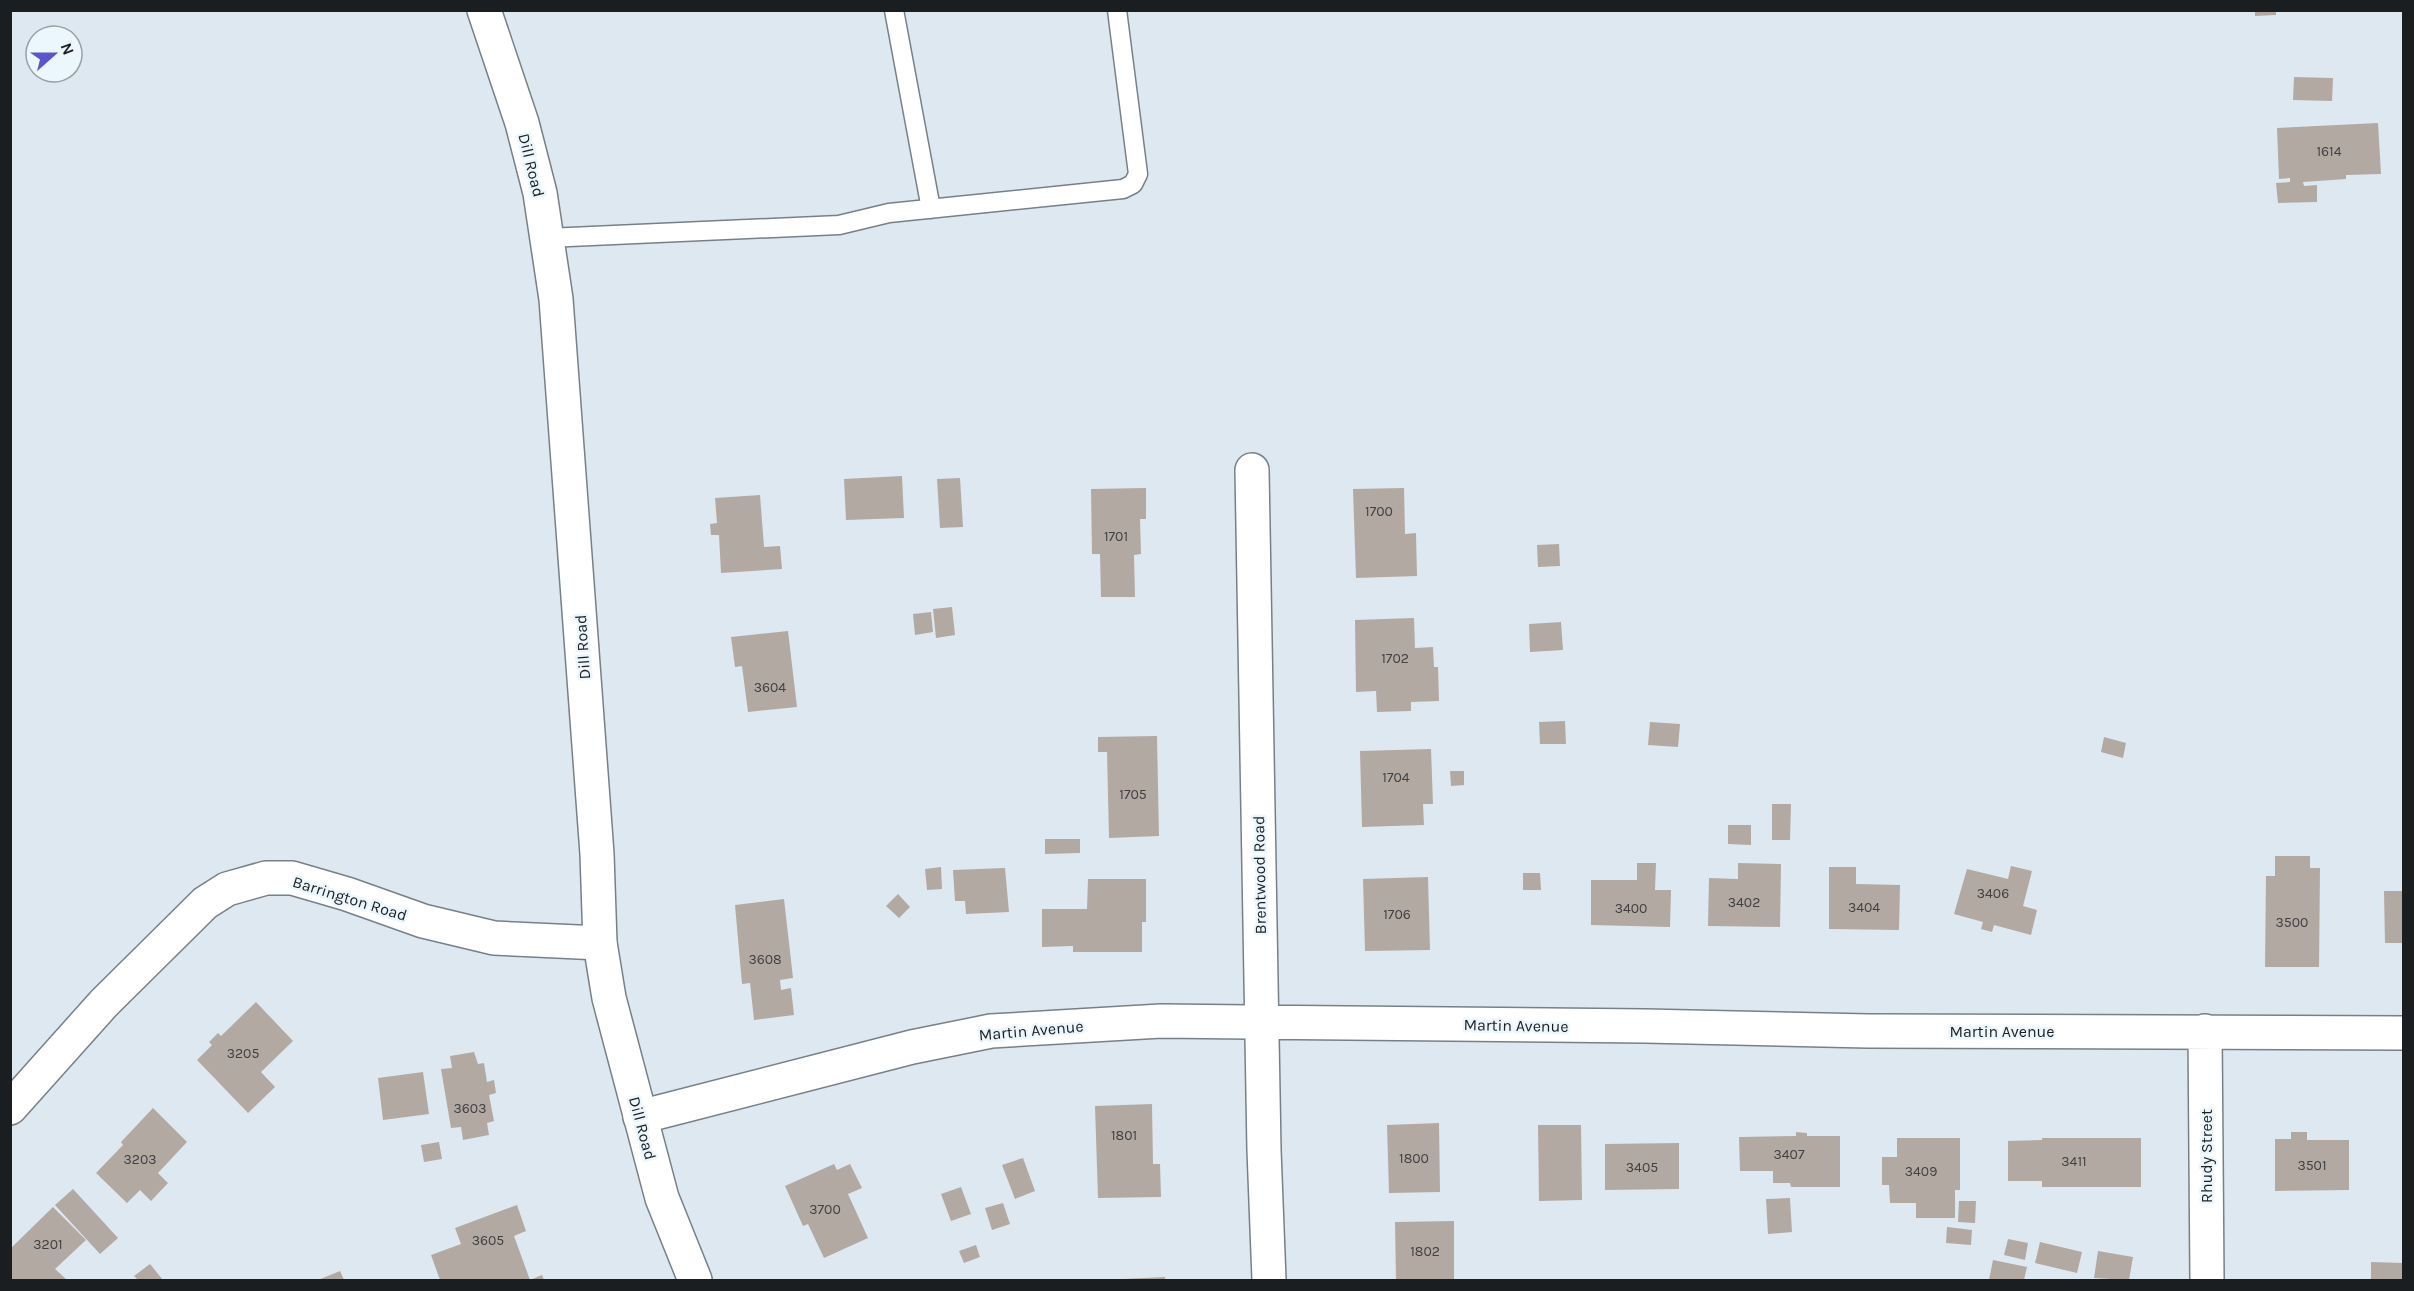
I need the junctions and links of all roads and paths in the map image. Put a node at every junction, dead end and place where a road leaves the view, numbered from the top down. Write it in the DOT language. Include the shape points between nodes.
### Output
graph roads {
  1 [pos="484,10"];
  2 [pos="894,10"];
  3 [pos="1117,10"];
  4 [pos="931,208"];
  5 [pos="547,238"];
  6 [pos="1252,470"];
  7 [pos="600,943"];
  8 [pos="1262,1022"];
  9 [pos="2205,1031"];
  10 [pos="2403,1033"];
  11 [pos="10,1108"];
  12 [pos="640,1117"];
  13 [pos="695,1281"];
  14 [pos="1269,1281"];
  15 [pos="2207,1281"];
  1 -- 5 [label="street, Dill Road" via="522,123"];
  2 -- 4 [label="lane"];
  3 -- 4 [label="lane" via="1138,174 1133,184 1123,189"];
  4 -- 5 [label="lane" via="839,225"];
  5 -- 7 [label="street, Dill Road" via="558,322 597,854"];
  6 -- 8 [label="street, Brentwood Road"];
  7 -- 11 [label="street, Barrington Road" via="494,938 423,921 292,878 266,878 227,889 205,903 104,1003"];
  7 -- 12 [label="street, Dill Road" via="609,998"];
  8 -- 9 [label="street, Martin Avenue" via="1868,1031"];
  8 -- 12 [label="street, Martin Avenue" via="1161,1021 991,1031 912,1047"];
  8 -- 14 [label="street, Brentwood Road"];
  9 -- 10 [label="street, Martin Avenue"];
  9 -- 15 [label="street, Rhudy Street"];
  12 -- 13 [label="street, Dill Road" via="662,1198"];
}
